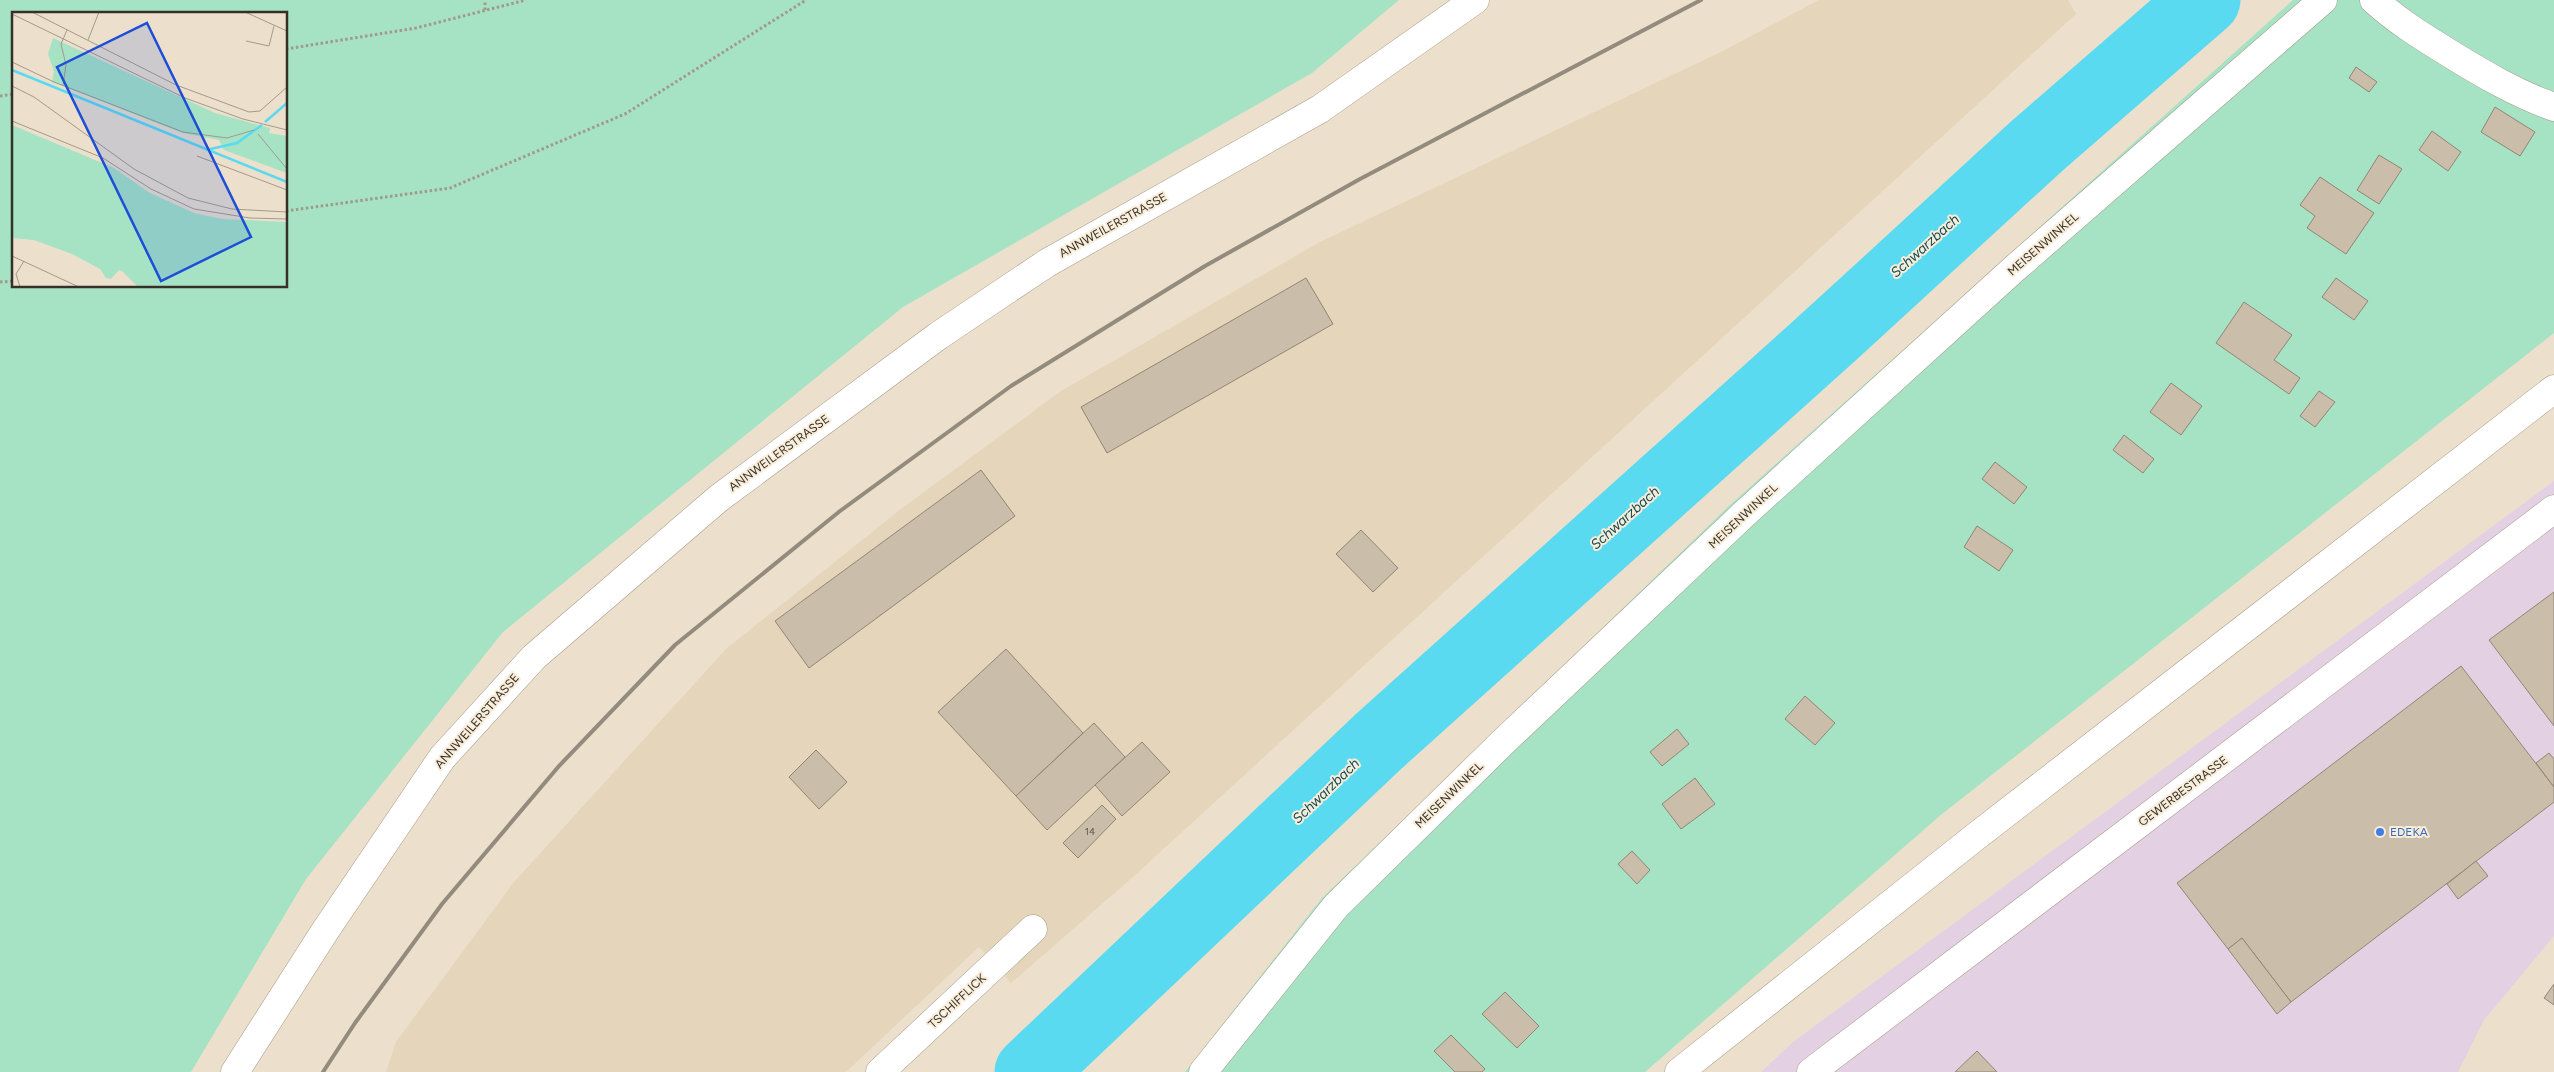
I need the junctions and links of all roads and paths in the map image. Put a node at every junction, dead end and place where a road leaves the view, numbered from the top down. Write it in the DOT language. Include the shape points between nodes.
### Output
graph roads {
  1 [pos="485,0"];
  2 [pos="526,0"];
  3 [pos="806,0"];
  4 [pos="1475,0"];
  5 [pos="2323,0"];
  6 [pos="2374,0"];
  7 [pos="485,10"];
  8 [pos="288,49"];
  9 [pos="2554,107"];
  10 [pos="288,211"];
  11 [pos="2554,390"];
  12 [pos="2554,509"];
  13 [pos="1033,929"];
  14 [pos="235,1072"];
  15 [pos="880,1072"];
  16 [pos="1202,1072"];
  17 [pos="1679,1072"];
  18 [pos="1811,1072"];
  1 -- 7 [label="path"];
  2 -- 7 [label="path"];
  3 -- 10 [label="path" via="626,114 450,188"];
  4 -- 14 [label="street, ANNWEILERSTRASSE" via="1320,109 1047,263 938,336 719,498 534,657 442,758"];
  5 -- 16 [label="street, MEISENWINKEL" via="2007,275 1743,515 1502,743 1336,906"];
  6 -- 9 [label="street" via="2391,16 2482,73 2533,100"];
  7 -- 8 [label="path" via="416,28"];
  11 -- 17 [label="street" via="1979,834"];
  12 -- 18 [label="street, GEWERBESTRASSE"];
  13 -- 15 [label="street, TSCHIFFLICK"];
}
